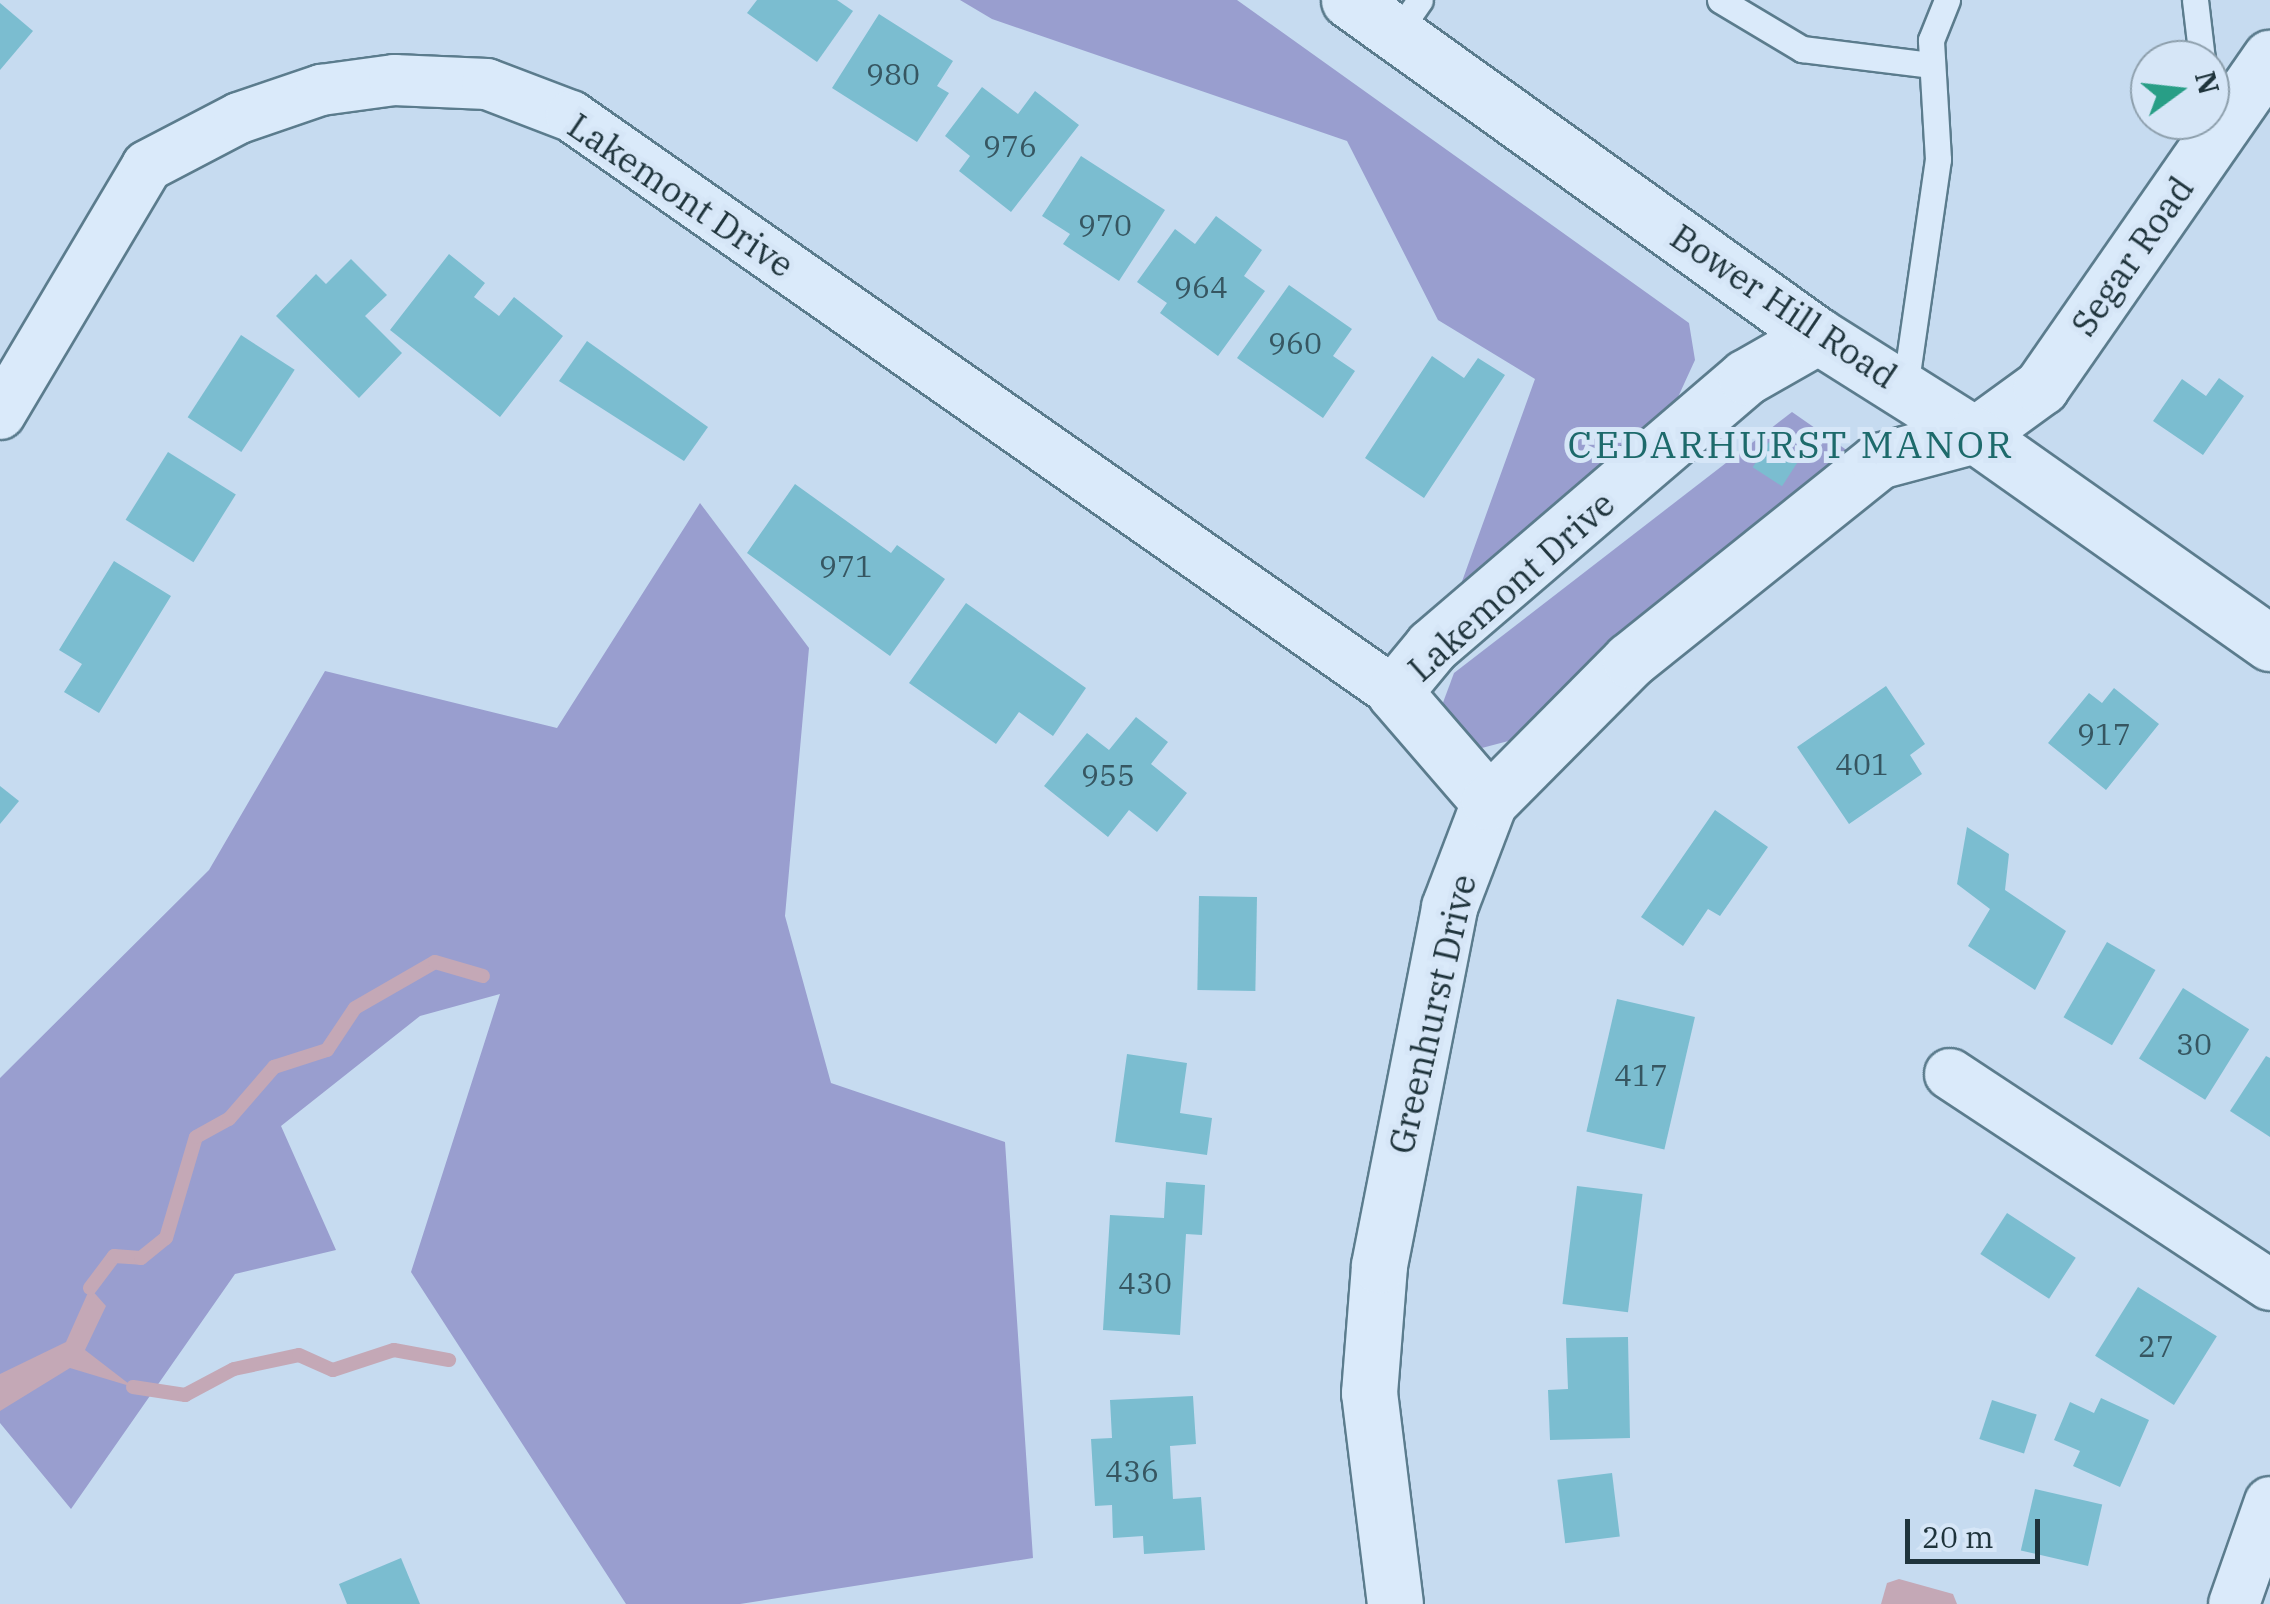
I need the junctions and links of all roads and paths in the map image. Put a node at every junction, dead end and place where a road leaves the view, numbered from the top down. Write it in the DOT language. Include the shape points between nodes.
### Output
graph roads {
  1 [pos="1349,0"];
  2 [pos="1720,0"];
  3 [pos="1947,0"];
  4 [pos="2195,0"];
  5 [pos="1409,17"];
  6 [pos="2200,40"];
  7 [pos="2270,58"];
  8 [pos="1930,65"];
  9 [pos="2230,87"];
  10 [pos="2192,140"];
  11 [pos="1818,336"];
  12 [pos="1905,388"];
  13 [pos="0,414"];
  14 [pos="1975,435"];
  15 [pos="2270,643"];
  16 [pos="1394,692"];
  17 [pos="1489,802"];
  18 [pos="1950,1074"];
  19 [pos="2270,1285"];
  20 [pos="2270,1502"];
  21 [pos="1395,1604"];
  22 [pos="2234,1604"];
  1 -- 5 [label="street, Bower Hill Road"];
  2 -- 8 [label="lane" via="1802,49"];
  3 -- 8 [label="lane"];
  4 -- 6 [label="lane"];
  5 -- 11 [label="street, Bower Hill Road"];
  7 -- 9 [label="street, Segar Road"];
  8 -- 12 [label="lane" via="1938,159"];
  10 -- 14 [label="street, Segar Road" via="2041,387"];
  11 -- 12 [label="street, Bower Hill Road"];
  11 -- 16 [label="street, Lakemont Drive" via="1746,377 1432,646"];
  12 -- 14 [label="street, Bower Hill Road"];
  13 -- 16 [label="street, Lakemont Drive" via="148,166 239,118 321,90 394,80 487,84 571,116"];
  14 -- 15 [label="street, Bower Hill Road"];
  14 -- 17 [label="street, Greenhurst Drive" via="1878,461 1630,660"];
  16 -- 17 [label="street, Lakemont Drive"];
  17 -- 21 [label="street, Greenhurst Drive" via="1450,907 1378,1265 1369,1393"];
  18 -- 19 [label="street"];
  20 -- 22 [label="street"];
}
